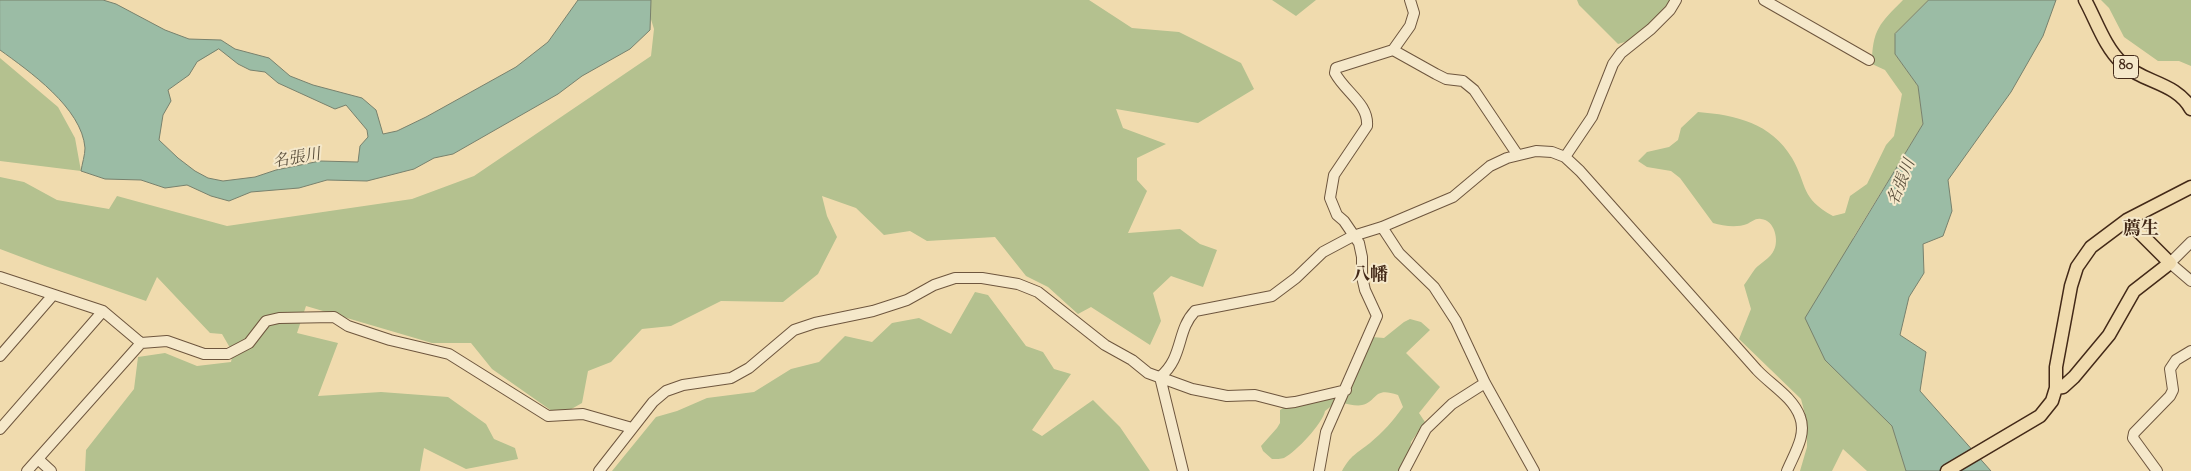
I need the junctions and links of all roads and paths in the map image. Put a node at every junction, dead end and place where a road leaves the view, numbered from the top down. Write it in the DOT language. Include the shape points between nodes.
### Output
graph roads {
  1 [pos="1410,0"];
  2 [pos="1676,0"];
  3 [pos="1764,0"];
  4 [pos="2085,0"];
  5 [pos="1393,50"];
  6 [pos="1869,60"];
  7 [pos="2191,109"];
  8 [pos="1517,154"];
  9 [pos="1565,157"];
  10 [pos="2191,187"];
  11 [pos="2127,220"];
  12 [pos="1382,227"];
  13 [pos="1353,236"];
  14 [pos="2191,242"];
  15 [pos="2170,263"];
  16 [pos="1,279"];
  17 [pos="2191,281"];
  18 [pos="53,295"];
  19 [pos="104,311"];
  20 [pos="140,343"];
  21 [pos="2191,351"];
  22 [pos="0,356"];
  23 [pos="1160,377"];
  24 [pos="1485,382"];
  25 [pos="2056,388"];
  26 [pos="1346,390"];
  27 [pos="632,428"];
  28 [pos="0,429"];
  29 [pos="38,459"];
  30 [pos="27,471"];
  31 [pos="51,471"];
  32 [pos="599,471"];
  33 [pos="1183,471"];
  34 [pos="1319,471"];
  35 [pos="1404,471"];
  36 [pos="1534,471"];
  37 [pos="1788,471"];
  38 [pos="1947,471"];
  39 [pos="2157,471"];
  1 -- 5 [label="street" via="1414,13 1410,26"];
  2 -- 9 [label="street" via="1670,10 1613,64 1592,117"];
  3 -- 6 [label="street"];
  4 -- 7 [label="main road, 80" via="2121,62 2138,74 2172,89"];
  5 -- 8 [label="street" via="1446,79 1463,82 1474,90"];
  5 -- 13 [label="street" via="1336,68 1335,74 1368,117 1367,126 1334,175 1330,187 1333,207"];
  8 -- 9 [label="street" via="1545,151"];
  8 -- 12 [label="street" via="1490,166 1453,197"];
  9 -- 37 [label="street" via="1758,370 1795,406 1802,427"];
  10 -- 11 [label="main road"];
  11 -- 15 [label="main road"];
  11 -- 25 [label="main road" via="2091,247 2077,266 2056,367"];
  12 -- 13 [label="street"];
  12 -- 24 [label="street" via="1399,253 1434,287 1456,321"];
  13 -- 23 [label="street" via="1323,252 1272,296 1195,311 1171,368"];
  13 -- 26 [label="street" via="1359,243 1365,290 1377,316"];
  14 -- 15 [label="street"];
  15 -- 17 [label="street"];
  15 -- 25 [label="main road" via="2134,291 2109,335 2074,377"];
  16 -- 18 [label="street"];
  18 -- 19 [label="street"];
  18 -- 22 [label="street"];
  19 -- 20 [label="street"];
  19 -- 28 [label="street"];
  20 -- 27 [label="street" via="167,341 204,354 228,354 249,344 266,321 334,317 348,326 390,340 449,354 548,416 583,414"];
  20 -- 29 [label="street"];
  21 -- 39 [label="street" via="2176,360 2170,369 2173,390 2170,396 2134,433 2133,438"];
  23 -- 26 [label="street" via="1192,389 1227,396 1255,395 1286,402"];
  23 -- 27 [label="street" via="1105,346 1038,292 1018,284 982,278 955,278 873,311 794,330 749,368 731,378 683,385 666,391"];
  23 -- 33 [label="street"];
  24 -- 35 [label="street" via="1452,404 1426,429"];
  24 -- 36 [label="street"];
  25 -- 38 [label="main road" via="2052,401 2040,416"];
  26 -- 34 [label="street" via="1326,432"];
  27 -- 32 [label="street"];
  29 -- 30 [label="street"];
  29 -- 31 [label="street"];
}
